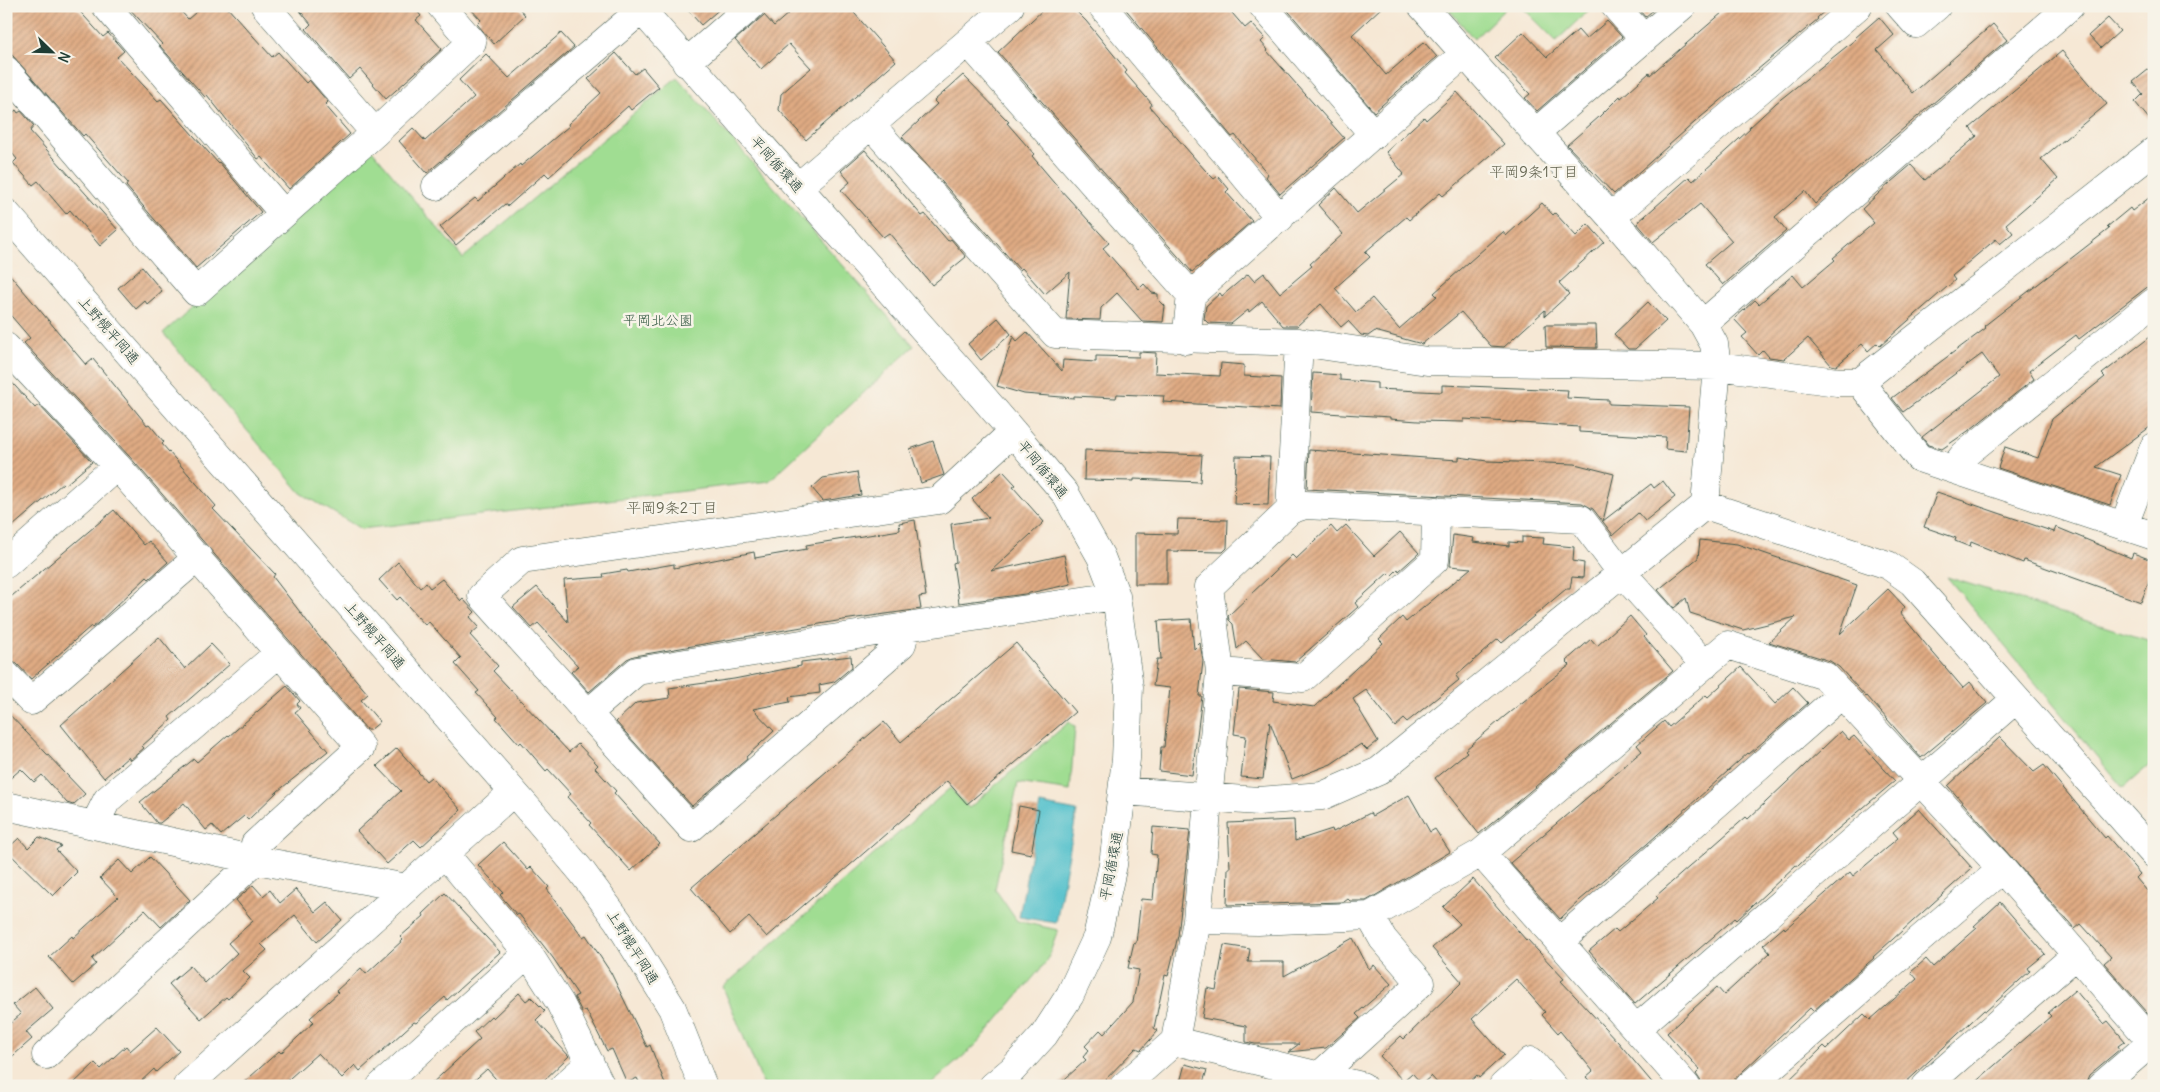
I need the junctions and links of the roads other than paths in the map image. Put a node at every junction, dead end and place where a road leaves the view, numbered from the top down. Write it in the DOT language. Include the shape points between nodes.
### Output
graph roads {
  1 [pos="106,6"];
  2 [pos="265,6"];
  3 [pos="441,6"];
  4 [pos="752,6"];
  5 [pos="1010,6"];
  6 [pos="1102,6"];
  7 [pos="1263,6"];
  8 [pos="1422,6"];
  9 [pos="1615,6"];
  10 [pos="1682,6"];
  11 [pos="1858,6"];
  12 [pos="1900,6"];
  13 [pos="1936,6"];
  14 [pos="2070,6"];
  15 [pos="640,8"];
  16 [pos="1644,39"];
  17 [pos="968,42"];
  18 [pos="1463,54"];
  19 [pos="686,63"];
  20 [pos="6,70"];
  21 [pos="871,125"];
  22 [pos="375,133"];
  23 [pos="1534,134"];
  24 [pos="1374,135"];
  25 [pos="2154,151"];
  26 [pos="436,186"];
  27 [pos="798,187"];
  28 [pos="6,213"];
  29 [pos="283,214"];
  30 [pos="1611,217"];
  31 [pos="1280,218"];
  32 [pos="1191,296"];
  33 [pos="2154,302"];
  34 [pos="1703,324"];
  35 [pos="1186,340"];
  36 [pos="1299,342"];
  37 [pos="8,353"];
  38 [pos="1717,366"];
  39 [pos="1860,382"];
  40 [pos="1013,432"];
  41 [pos="2154,447"];
  42 [pos="117,466"];
  43 [pos="1952,469"];
  44 [pos="1705,505"];
  45 [pos="1290,510"];
  46 [pos="1436,511"];
  47 [pos="2124,525"];
  48 [pos="2154,536"];
  49 [pos="198,557"];
  50 [pos="6,564"];
  51 [pos="1622,573"];
  52 [pos="1116,596"];
  53 [pos="906,627"];
  54 [pos="279,653"];
  55 [pos="1705,664"];
  56 [pos="1220,672"];
  57 [pos="6,675"];
  58 [pos="1842,694"];
  59 [pos="2016,699"];
  60 [pos="586,714"];
  61 [pos="1920,780"];
  62 [pos="1123,791"];
  63 [pos="513,792"];
  64 [pos="1208,796"];
  65 [pos="12,813"];
  66 [pos="94,824"];
  67 [pos="2153,851"];
  68 [pos="444,853"];
  69 [pos="1481,853"];
  70 [pos="256,860"];
  71 [pos="2002,869"];
  72 [pos="408,888"];
  73 [pos="1370,916"];
  74 [pos="1197,920"];
  75 [pos="1559,942"];
  76 [pos="528,952"];
  77 [pos="2076,955"];
  78 [pos="1636,1029"];
  79 [pos="1175,1041"];
  80 [pos="2153,1043"];
  81 [pos="46,1055"];
  82 [pos="596,1074"];
  83 [pos="1314,1081"];
  84 [pos="187,1086"];
  85 [pos="380,1086"];
  86 [pos="564,1086"];
  87 [pos="703,1086"];
  88 [pos="994,1086"];
  89 [pos="1124,1086"];
  90 [pos="1362,1086"];
  91 [pos="1503,1086"];
  92 [pos="1553,1086"];
  93 [pos="1686,1086"];
  94 [pos="1749,1086"];
  95 [pos="1926,1086"];
  96 [pos="2101,1086"];
  1 -- 29 [label="street"];
  2 -- 22 [label="street"];
  3 -- 22 [label="street" via="472,42"];
  4 -- 19 [label="street"];
  5 -- 17 [label="street"];
  6 -- 31 [label="street"];
  7 -- 24 [label="street"];
  8 -- 18 [label="street"];
  9 -- 16 [label="street"];
  10 -- 16 [label="street"];
  11 -- 30 [label="street"];
  12 -- 13 [label="street" via="1916,24"];
  14 -- 34 [label="street"];
  15 -- 19 [label="street, 平岡循環通"];
  15 -- 26 [label="street"];
  16 -- 23 [label="street"];
  17 -- 21 [label="street"];
  17 -- 32 [label="street"];
  18 -- 23 [label="street"];
  18 -- 24 [label="street"];
  19 -- 27 [label="street, 平岡循環通"];
  20 -- 29 [label="street" via="196,292"];
  21 -- 27 [label="street"];
  21 -- 35 [label="street" via="1055,334"];
  22 -- 29 [label="street"];
  23 -- 30 [label="street"];
  24 -- 31 [label="street"];
  25 -- 39 [label="street"];
  27 -- 40 [label="street, 平岡循環通"];
  28 -- 63 [label="street, 上野幌平岡通"];
  30 -- 34 [label="street"];
  31 -- 32 [label="street"];
  32 -- 35 [label="street"];
  33 -- 43 [label="street" via="1964,455"];
  34 -- 38 [label="street" via="1714,344"];
  35 -- 36 [label="street"];
  36 -- 38 [label="street" via="1426,361"];
  36 -- 45 [label="street"];
  37 -- 42 [label="street"];
  38 -- 39 [label="street" via="1837,382"];
  38 -- 44 [label="street"];
  39 -- 43 [label="street" via="1919,458"];
  40 -- 52 [label="street, 平岡循環通" via="1065,493 1101,556"];
  40 -- 60 [label="street" via="939,500 522,560 482,596"];
  41 -- 47 [label="street"];
  42 -- 49 [label="street"];
  42 -- 50 [label="street"];
  43 -- 47 [label="street"];
  44 -- 51 [label="street"];
  44 -- 59 [label="street" via="1888,565 1912,582"];
  45 -- 46 [label="street" via="1305,505"];
  45 -- 56 [label="street" via="1209,587"];
  46 -- 51 [label="street" via="1581,519"];
  46 -- 56 [label="street" via="1435,560 1303,678"];
  47 -- 48 [label="street"];
  49 -- 54 [label="street"];
  49 -- 57 [label="street" via="31,701"];
  51 -- 55 [label="street"];
  51 -- 64 [label="street" via="1379,771 1322,796 1258,801"];
  52 -- 53 [label="street"];
  52 -- 62 [label="street, 平岡循環通" via="1129,687"];
  53 -- 60 [label="street" via="637,671"];
  53 -- 60 [label="street" via="902,644 691,828"];
  54 -- 66 [label="street" via="107,800"];
  54 -- 70 [label="street" via="360,748 255,844"];
  55 -- 58 [label="street" via="1728,645 1825,676"];
  55 -- 69 [label="street"];
  56 -- 64 [label="street"];
  58 -- 61 [label="street"];
  58 -- 75 [label="street"];
  59 -- 61 [label="street"];
  59 -- 67 [label="street"];
  61 -- 71 [label="street"];
  61 -- 78 [label="street"];
  62 -- 64 [label="street"];
  62 -- 88 [label="street, 平岡循環通" via="1113,865 1097,936 1070,995 1044,1035"];
  63 -- 68 [label="street"];
  63 -- 87 [label="street, 上野幌平岡通" via="582,872 618,921 672,1008"];
  64 -- 74 [label="street"];
  65 -- 66 [label="street"];
  66 -- 70 [label="street"];
  68 -- 72 [label="street"];
  68 -- 76 [label="street"];
  69 -- 73 [label="street"];
  69 -- 75 [label="street"];
  70 -- 72 [label="street"];
  70 -- 81 [label="street"];
  71 -- 77 [label="street"];
  71 -- 94 [label="street"];
  72 -- 84 [label="street"];
  73 -- 74 [label="street"];
  73 -- 83 [label="street" via="1383,939 1421,983"];
  74 -- 79 [label="street"];
  75 -- 78 [label="street"];
  76 -- 82 [label="street" via="560,1003"];
  76 -- 85 [label="street"];
  77 -- 80 [label="street"];
  77 -- 95 [label="street"];
  78 -- 93 [label="street"];
  79 -- 83 [label="street"];
  79 -- 89 [label="street"];
  80 -- 96 [label="street"];
  82 -- 86 [label="street"];
  83 -- 90 [label="street"];
  91 -- 92 [label="street" via="1531,1061"];
}
